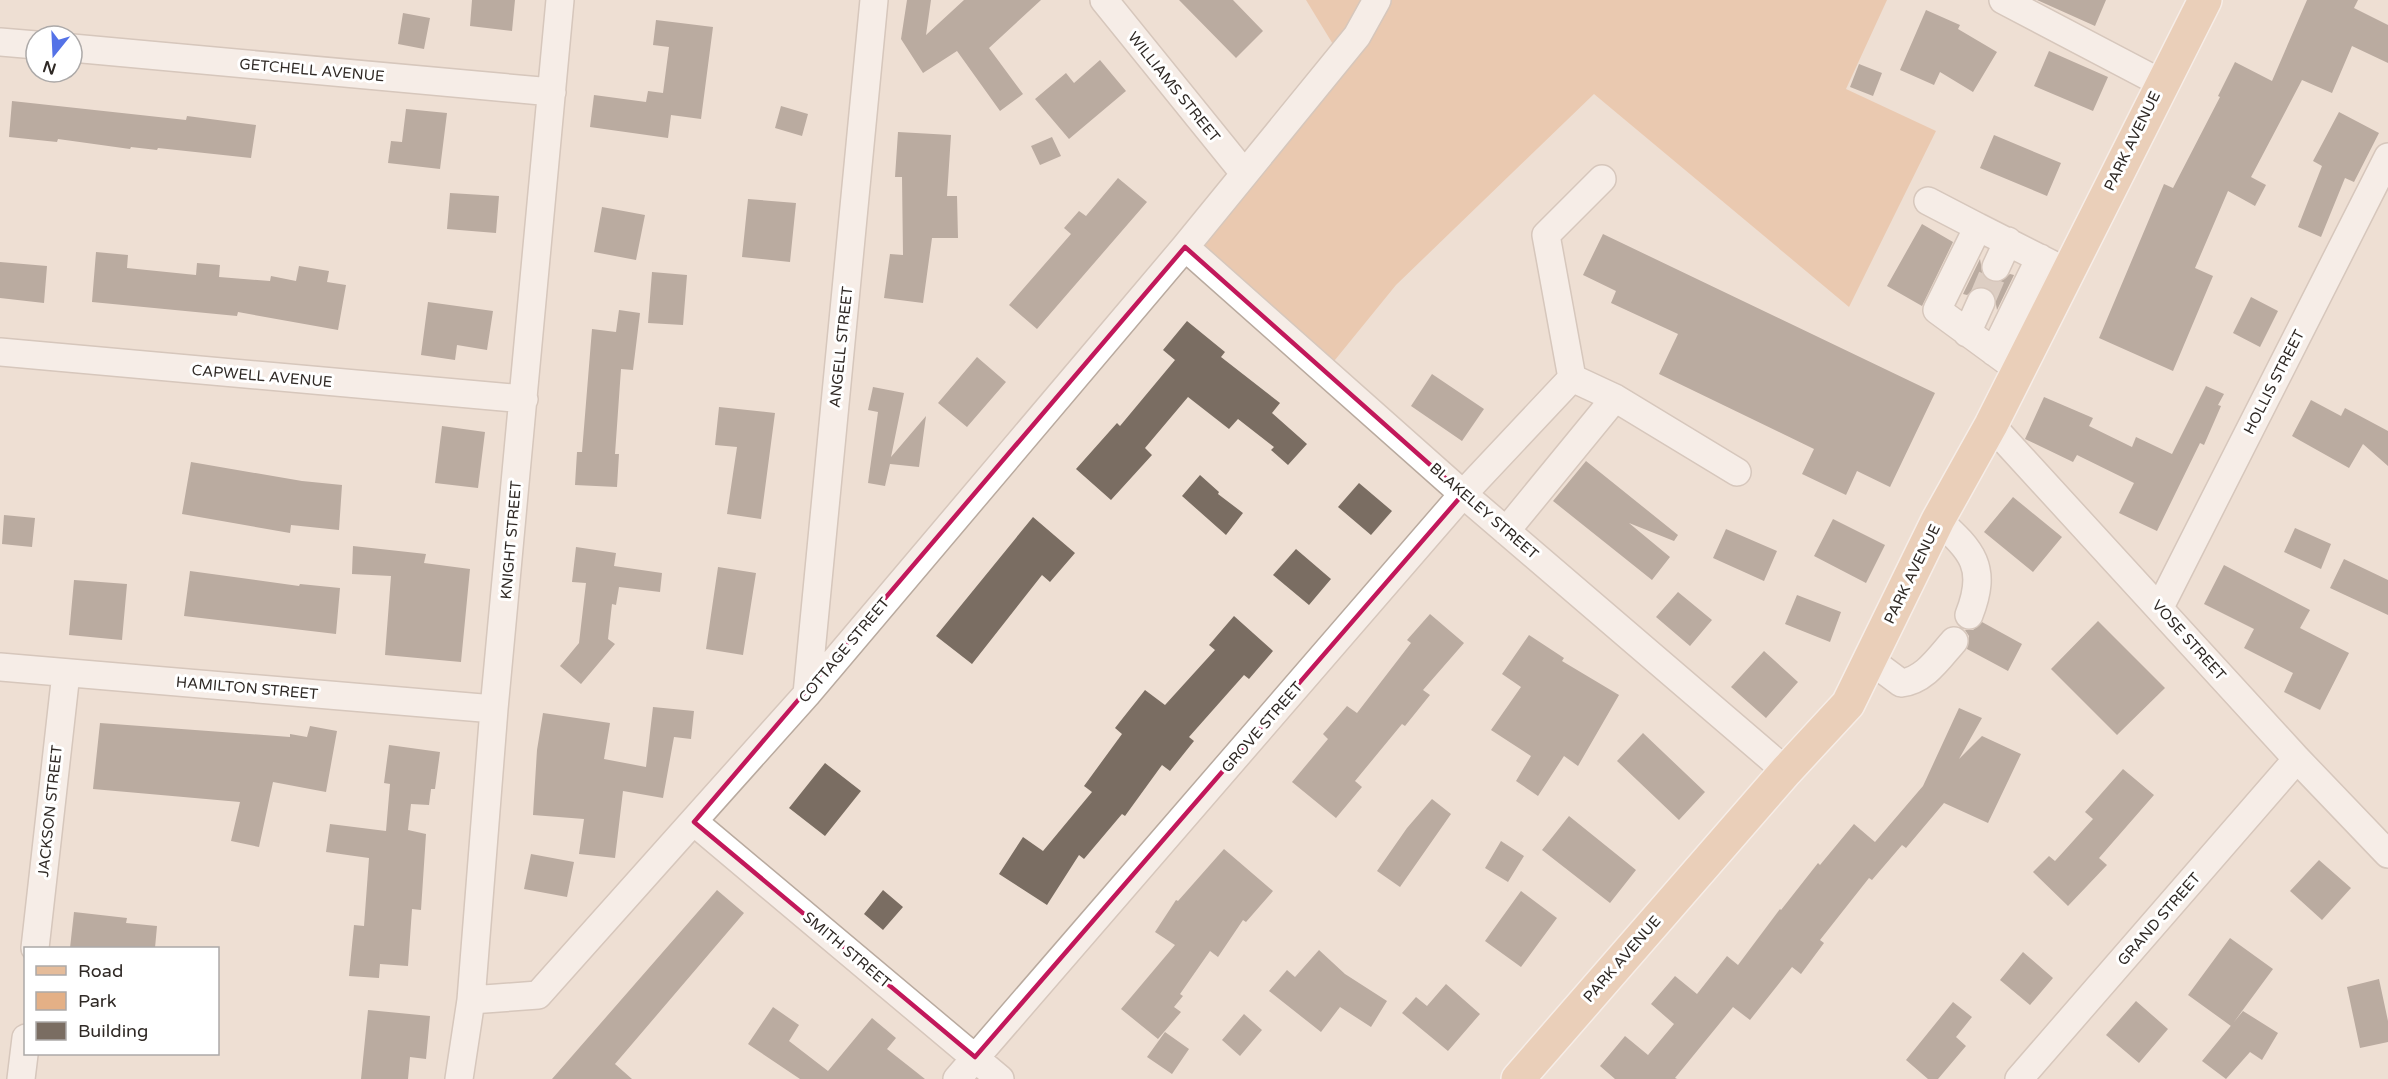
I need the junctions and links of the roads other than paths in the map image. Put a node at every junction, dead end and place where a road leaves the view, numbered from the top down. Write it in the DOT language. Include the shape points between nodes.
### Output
graph roads {
  1 [pos="560,0"];
  2 [pos="874,0"];
  3 [pos="1104,0"];
  4 [pos="1377,0"];
  5 [pos="2004,0"];
  6 [pos="2205,0"];
  7 [pos="0,42"];
  8 [pos="24,44"];
  9 [pos="84,49"];
  10 [pos="2161,83"];
  11 [pos="552,92"];
  12 [pos="2388,158"];
  13 [pos="1244,173"];
  14 [pos="1602,179"];
  15 [pos="1928,201"];
  16 [pos="1978,227"];
  17 [pos="2008,241"];
  18 [pos="1185,247"];
  19 [pos="2054,265"];
  20 [pos="1996,267"];
  21 [pos="1981,302"];
  22 [pos="1967,333"];
  23 [pos="0,352"];
  24 [pos="2006,361"];
  25 [pos="1572,378"];
  26 [pos="1615,398"];
  27 [pos="524,399"];
  28 [pos="1991,425"];
  29 [pos="1737,472"];
  30 [pos="1463,494"];
  31 [pos="1938,519"];
  32 [pos="1506,531"];
  33 [pos="2160,607"];
  34 [pos="1969,615"];
  35 [pos="1954,641"];
  36 [pos="1870,660"];
  37 [pos="0,667"];
  38 [pos="66,673"];
  39 [pos="807,694"];
  40 [pos="494,709"];
  41 [pos="2297,759"];
  42 [pos="1786,771"];
  43 [pos="694,822"];
  44 [pos="2388,854"];
  45 [pos="35,947"];
  46 [pos="471,1000"];
  47 [pos="24,1054"];
  48 [pos="975,1057"];
  49 [pos="21,1079"];
  50 [pos="459,1079"];
  51 [pos="957,1079"];
  52 [pos="1000,1079"];
  53 [pos="1518,1079"];
  54 [pos="2019,1079"];
  1 -- 11 [label="street, KNIGHT STREET"];
  2 -- 39 [label="street, ANGELL STREET"];
  3 -- 13 [label="street, WILLIAMS STREET"];
  4 -- 13 [label="street, COTTAGE STREET" via="1357,36"];
  5 -- 10 [label="street"];
  6 -- 10 [label="main road, PARK AVENUE"];
  7 -- 8 [label="street"];
  9 -- 11 [label="street, GETCHELL AVENUE"];
  10 -- 19 [label="main road, PARK AVENUE"];
  11 -- 27 [label="street, KNIGHT STREET"];
  12 -- 33 [label="street, HOLLIS STREET"];
  13 -- 18 [label="street, COTTAGE STREET"];
  14 -- 25 [label="street" via="1546,235"];
  15 -- 16 [label="street"];
  16 -- 17 [label="street"];
  16 -- 22 [label="street" via="1937,310"];
  17 -- 19 [label="street"];
  17 -- 20 [label="street"];
  18 -- 30 [label="street, BLAKELEY STREET"];
  18 -- 39 [label="street, COTTAGE STREET"];
  19 -- 24 [label="main road, PARK AVENUE"];
  21 -- 22 [label="street"];
  22 -- 24 [label="street"];
  23 -- 27 [label="street, CAPWELL AVENUE"];
  24 -- 28 [label="main road, PARK AVENUE"];
  25 -- 26 [label="street"];
  25 -- 30 [label="street, GROVE STREET"];
  26 -- 29 [label="street"];
  26 -- 32 [label="street"];
  27 -- 40 [label="street, KNIGHT STREET"];
  28 -- 31 [label="main road, PARK AVENUE"];
  28 -- 33 [label="street, VOSE STREET"];
  30 -- 32 [label="street, BLAKELEY STREET"];
  30 -- 48 [label="street, GROVE STREET"];
  31 -- 34 [label="street" via="1967,547 1974,561 1975,599"];
  31 -- 36 [label="main road, PARK AVENUE"];
  32 -- 42 [label="street, BLAKELEY STREET"];
  33 -- 41 [label="street, VOSE STREET"];
  35 -- 36 [label="street" via="1935,663 1910,682 1900,683"];
  36 -- 42 [label="main road, PARK AVENUE" via="1848,704"];
  37 -- 38 [label="street, HAMILTON STREET"];
  38 -- 40 [label="street, HAMILTON STREET"];
  38 -- 45 [label="street, JACKSON STREET"];
  39 -- 43 [label="street, COTTAGE STREET"];
  40 -- 46 [label="street, KNIGHT STREET"];
  41 -- 44 [label="street, VOSE STREET"];
  41 -- 54 [label="street, GRAND STREET"];
  42 -- 53 [label="main road, PARK AVENUE"];
  43 -- 46 [label="street, COTTAGE STREET" via="538,995"];
  43 -- 48 [label="street, SMITH STREET"];
  46 -- 50 [label="street, KNIGHT STREET"];
  47 -- 49 [label="street"];
  48 -- 51 [label="street, GROVE STREET"];
  48 -- 52 [label="street, SMITH STREET"];
}
